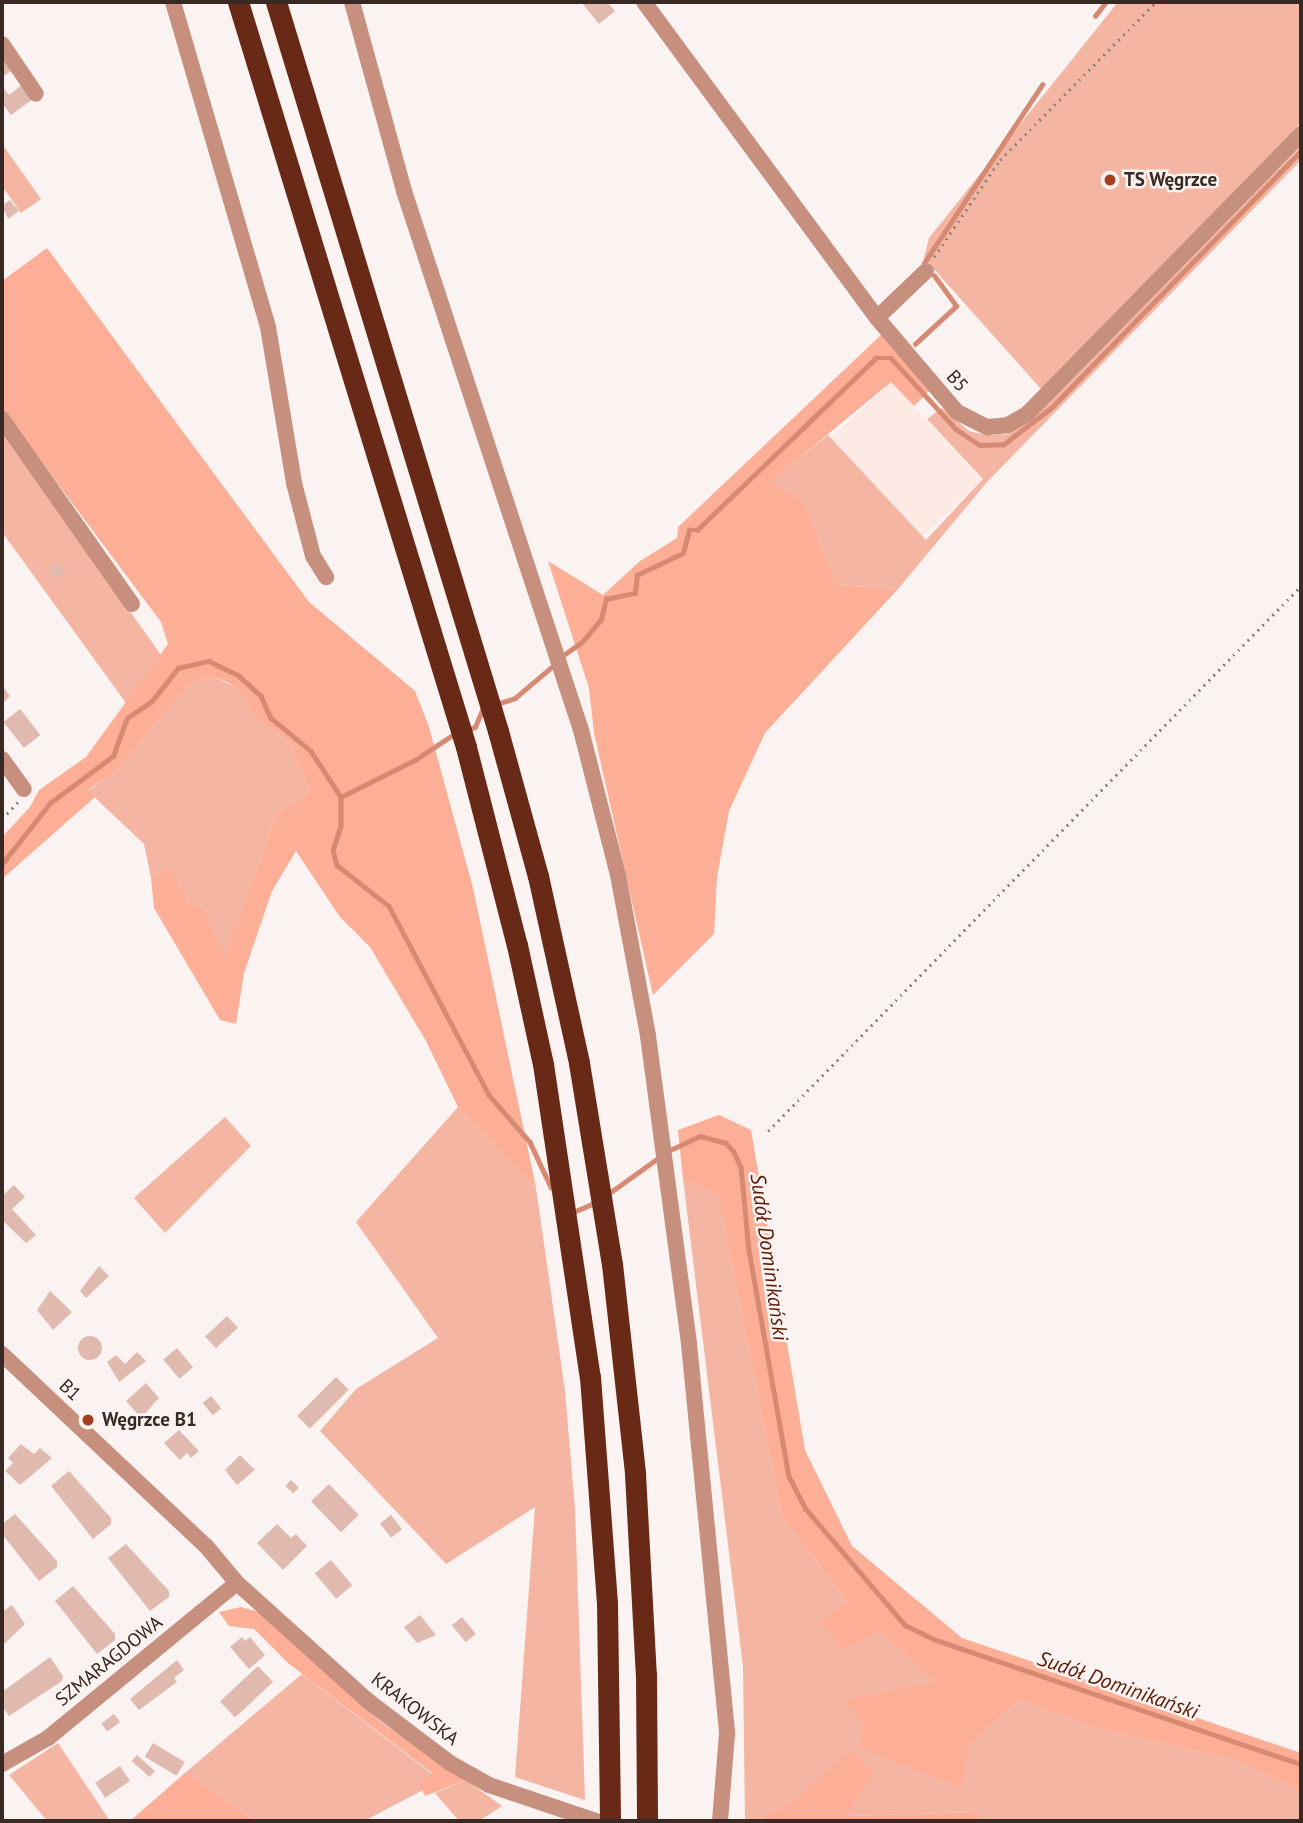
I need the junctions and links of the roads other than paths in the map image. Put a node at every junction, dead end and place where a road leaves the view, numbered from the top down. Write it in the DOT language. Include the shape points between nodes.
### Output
graph roads {
  1 [pos="173,2"];
  2 [pos="238,2"];
  3 [pos="276,2"];
  4 [pos="352,2"];
  5 [pos="644,2"];
  6 [pos="2,44"];
  7 [pos="36,93"];
  8 [pos="1301,134"];
  9 [pos="926,271"];
  10 [pos="877,318"];
  11 [pos="2,419"];
  12 [pos="326,577"];
  13 [pos="132,604"];
  14 [pos="2,760"];
  15 [pos="23,789"];
  16 [pos="2,1354"];
  17 [pos="237,1583"];
  18 [pos="2,1764"];
  19 [pos="596,1821"];
  20 [pos="610,1821"];
  21 [pos="646,1821"];
  22 [pos="720,1821"];
  1 -- 12 [label="street" via="268,327 294,483 313,556"];
  2 -- 20 [label="highway" via="493,845 559,1154 590,1377 601,1508"];
  3 -- 21 [label="highway" via="538,876 579,1063 602,1199 635,1474 646,1674"];
  4 -- 22 [label="street" via="404,191 556,648 618,875 664,1141 722,1658 727,1743"];
  5 -- 10 [label="street, B5"];
  6 -- 7 [label="street"];
  8 -- 10 [label="street, B5" via="1015,422 987,427 961,416"];
  9 -- 10 [label="street"];
  11 -- 13 [label="street"];
  14 -- 15 [label="street"];
  16 -- 17 [label="street, B1" via="172,1513"];
  17 -- 18 [label="street, SZMARAGDOWA" via="48,1738"];
  17 -- 19 [label="street, KRAKOWSKA" via="368,1701 450,1763 511,1794"];
}
